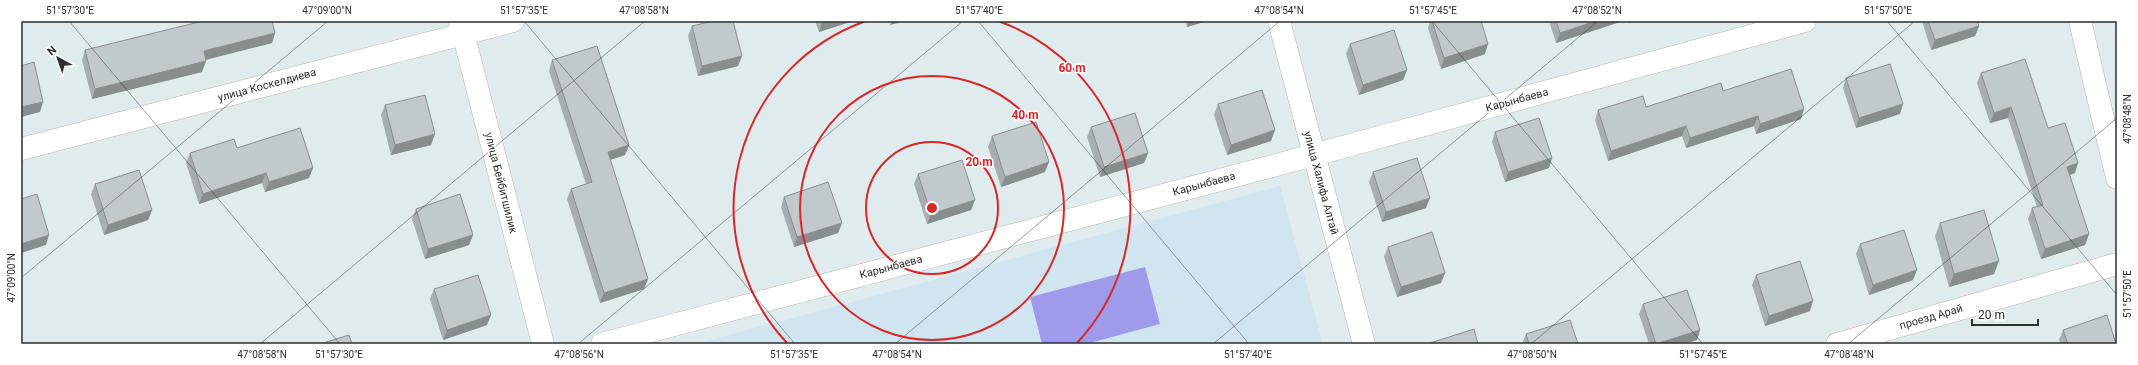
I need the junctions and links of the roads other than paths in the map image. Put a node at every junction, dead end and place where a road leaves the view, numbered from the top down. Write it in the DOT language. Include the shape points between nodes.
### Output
graph roads {
  1 [pos="513,21"];
  2 [pos="1279,21"];
  3 [pos="1805,21"];
  4 [pos="2080,21"];
  5 [pos="461,28"];
  6 [pos="21,149"];
  7 [pos="1314,155"];
  8 [pos="2117,178"];
  9 [pos="2117,264"];
  10 [pos="544,344"];
  11 [pos="602,344"];
  12 [pos="1364,344"];
  13 [pos="1837,344"];
  1 -- 5 [label="street, улица Коскелдиева"];
  2 -- 7 [label="street, улица Халифа Алтай"];
  3 -- 7 [label="street, Карынбаева"];
  4 -- 8 [label="street"];
  5 -- 6 [label="street, улица Коскелдиева"];
  5 -- 10 [label="street, улица Бейбитшилик"];
  7 -- 11 [label="street, Карынбаева"];
  7 -- 12 [label="street, улица Халифа Алтай"];
  9 -- 13 [label="street, проезд Арай"];
}
